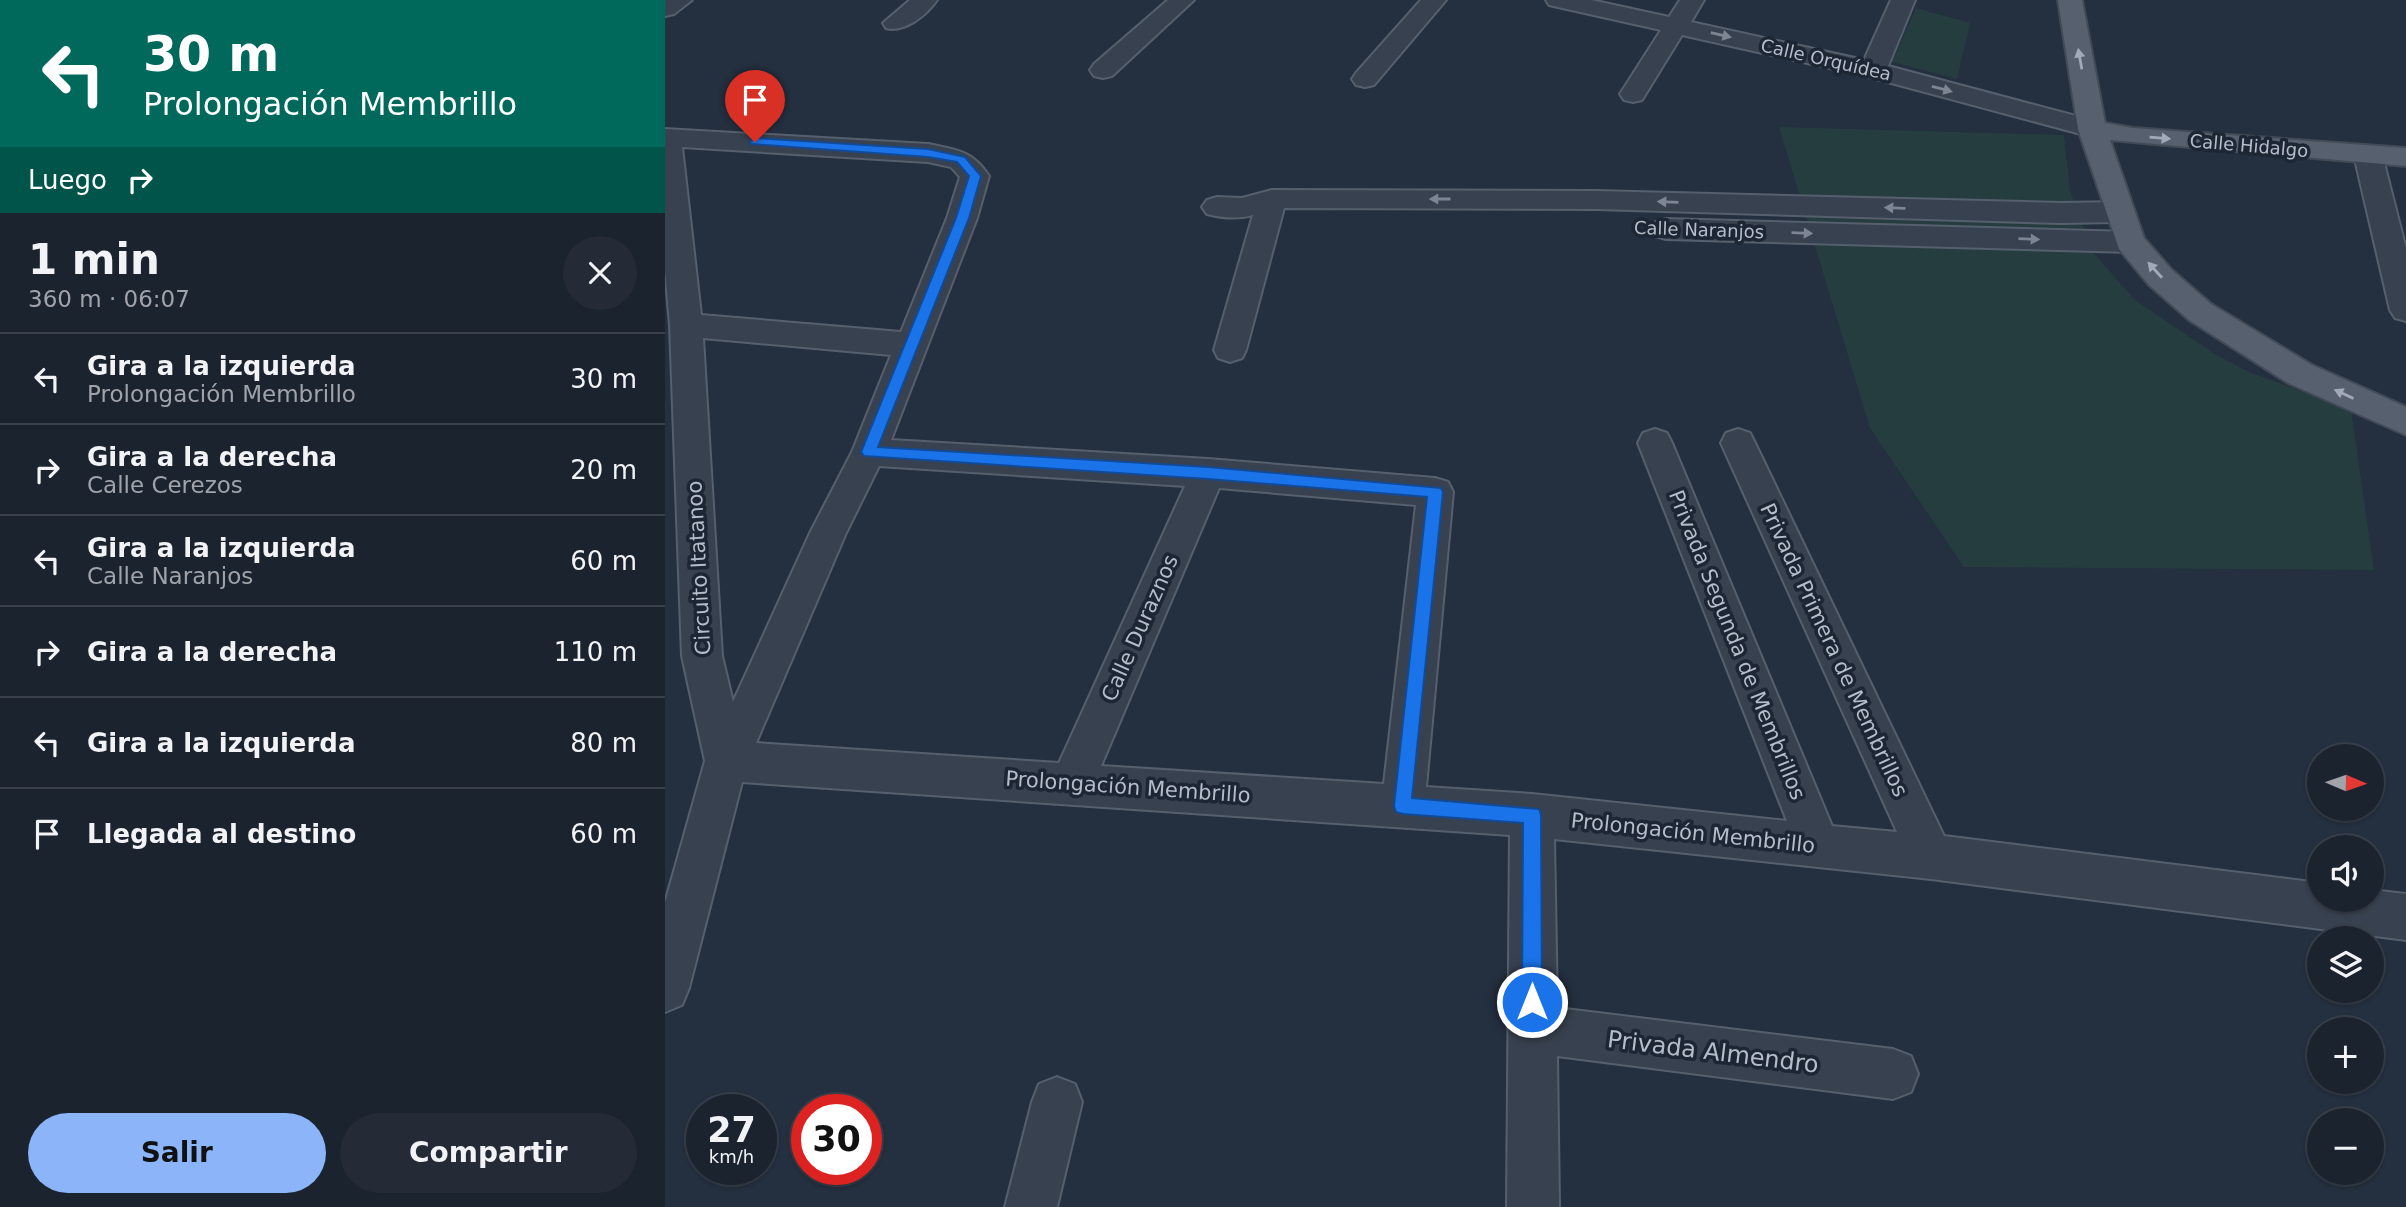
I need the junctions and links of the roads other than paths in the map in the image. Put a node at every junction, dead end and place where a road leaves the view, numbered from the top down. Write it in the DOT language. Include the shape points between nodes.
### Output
graph roads {
  1 [pos="680,0"];
  2 [pos="925,0"];
  3 [pos="1182,0"];
  4 [pos="1434,0"];
  5 [pos="1558,0"];
  6 [pos="1692,0"];
  7 [pos="1903,0"];
  8 [pos="2070,0"];
  9 [pos="665,9"];
  10 [pos="895,23"];
  11 [pos="1676,25"];
  12 [pos="1104,70"];
  13 [pos="1873,70"];
  14 [pos="1365,79"];
  15 [pos="1633,94"];
  16 [pos="2092,129"];
  17 [pos="666,138"];
  18 [pos="2368,155"];
  19 [pos="2406,156"];
  20 [pos="1939,209"];
  21 [pos="2118,212"];
  22 [pos="1595,213"];
  23 [pos="1949,237"];
  24 [pos="2130,242"];
  25 [pos="2406,310"];
  26 [pos="686,325"];
  27 [pos="913,345"];
  28 [pos="1230,350"];
  29 [pos="2406,422"];
  30 [pos="1655,443"];
  31 [pos="1738,443"];
  32 [pos="869,452"];
  33 [pos="1208,473"];
  34 [pos="726,761"];
  35 [pos="1072,783"];
  36 [pos="1403,806"];
  37 [pos="1532,815"];
  38 [pos="1819,847"];
  39 [pos="1931,857"];
  40 [pos="2406,917"];
  41 [pos="665,988"];
  42 [pos="1532,1029"];
  43 [pos="1893,1074"];
  44 [pos="1057,1102"];
  45 [pos="1031,1207"];
  46 [pos="1533,1207"];
  1 -- 9 [label="street"];
  2 -- 10 [label="street"];
  3 -- 12 [label="street"];
  4 -- 14 [label="street"];
  5 -- 11 [label="street, Calle Orquídea"];
  6 -- 11 [label="street"];
  7 -- 13 [label="street"];
  16 -- 8 [label="main road, one-way"];
  11 -- 13 [label="street, Calle Orquídea, one-way"];
  11 -- 15 [label="street"];
  13 -- 16 [label="street, Calle Orquídea, one-way"];
  16 -- 18 [label="main road, Calle Hidalgo, one-way"];
  16 -- 21 [label="main road"];
  17 -- 26 [label="street, Circuito Itatanoo"];
  17 -- 27 [label="street" via="928,153 960,160 975,176"];
  18 -- 19 [label="main road, Calle Hidalgo"];
  18 -- 25 [label="street"];
  20 -- 21 [label="street, Calle Naranjos"];
  20 -- 22 [label="street, Calle Naranjos, one-way"];
  20 -- 23 [label="street"];
  21 -- 24 [label="main road"];
  22 -- 23 [label="street, Calle Naranjos, one-way"];
  22 -- 28 [label="street, Calle Naranjos" via="1250,208"];
  23 -- 24 [label="street, Calle Naranjos, one-way"];
  29 -- 24 [label="main road, one-way" via="2300,373 2200,312 2160,277"];
  26 -- 27 [label="street"];
  26 -- 34 [label="street, Circuito Itatanoo" via="702,656"];
  27 -- 32 [label="street"];
  30 -- 38 [label="street, Privada Segunda de Membrillos"];
  31 -- 39 [label="street, Privada Primera de Membrillos"];
  32 -- 33 [label="street"];
  32 -- 34 [label="street"];
  33 -- 35 [label="street, Calle Duraznos"];
  33 -- 36 [label="street" via="1435,492"];
  34 -- 35 [label="street, Prolongación Membrillo"];
  34 -- 41 [label="street, Circuito Itatanoo"];
  35 -- 36 [label="street, Prolongación Membrillo"];
  36 -- 37 [label="street, Prolongación Membrillo"];
  37 -- 38 [label="street, Prolongación Membrillo"];
  37 -- 42 [label="street"];
  38 -- 39 [label="street, Prolongación Membrillo"];
  39 -- 40 [label="street, Prolongación Membrillo"];
  42 -- 43 [label="street, Privada Almendro"];
  42 -- 46 [label="street"];
  44 -- 45 [label="street"];
}
